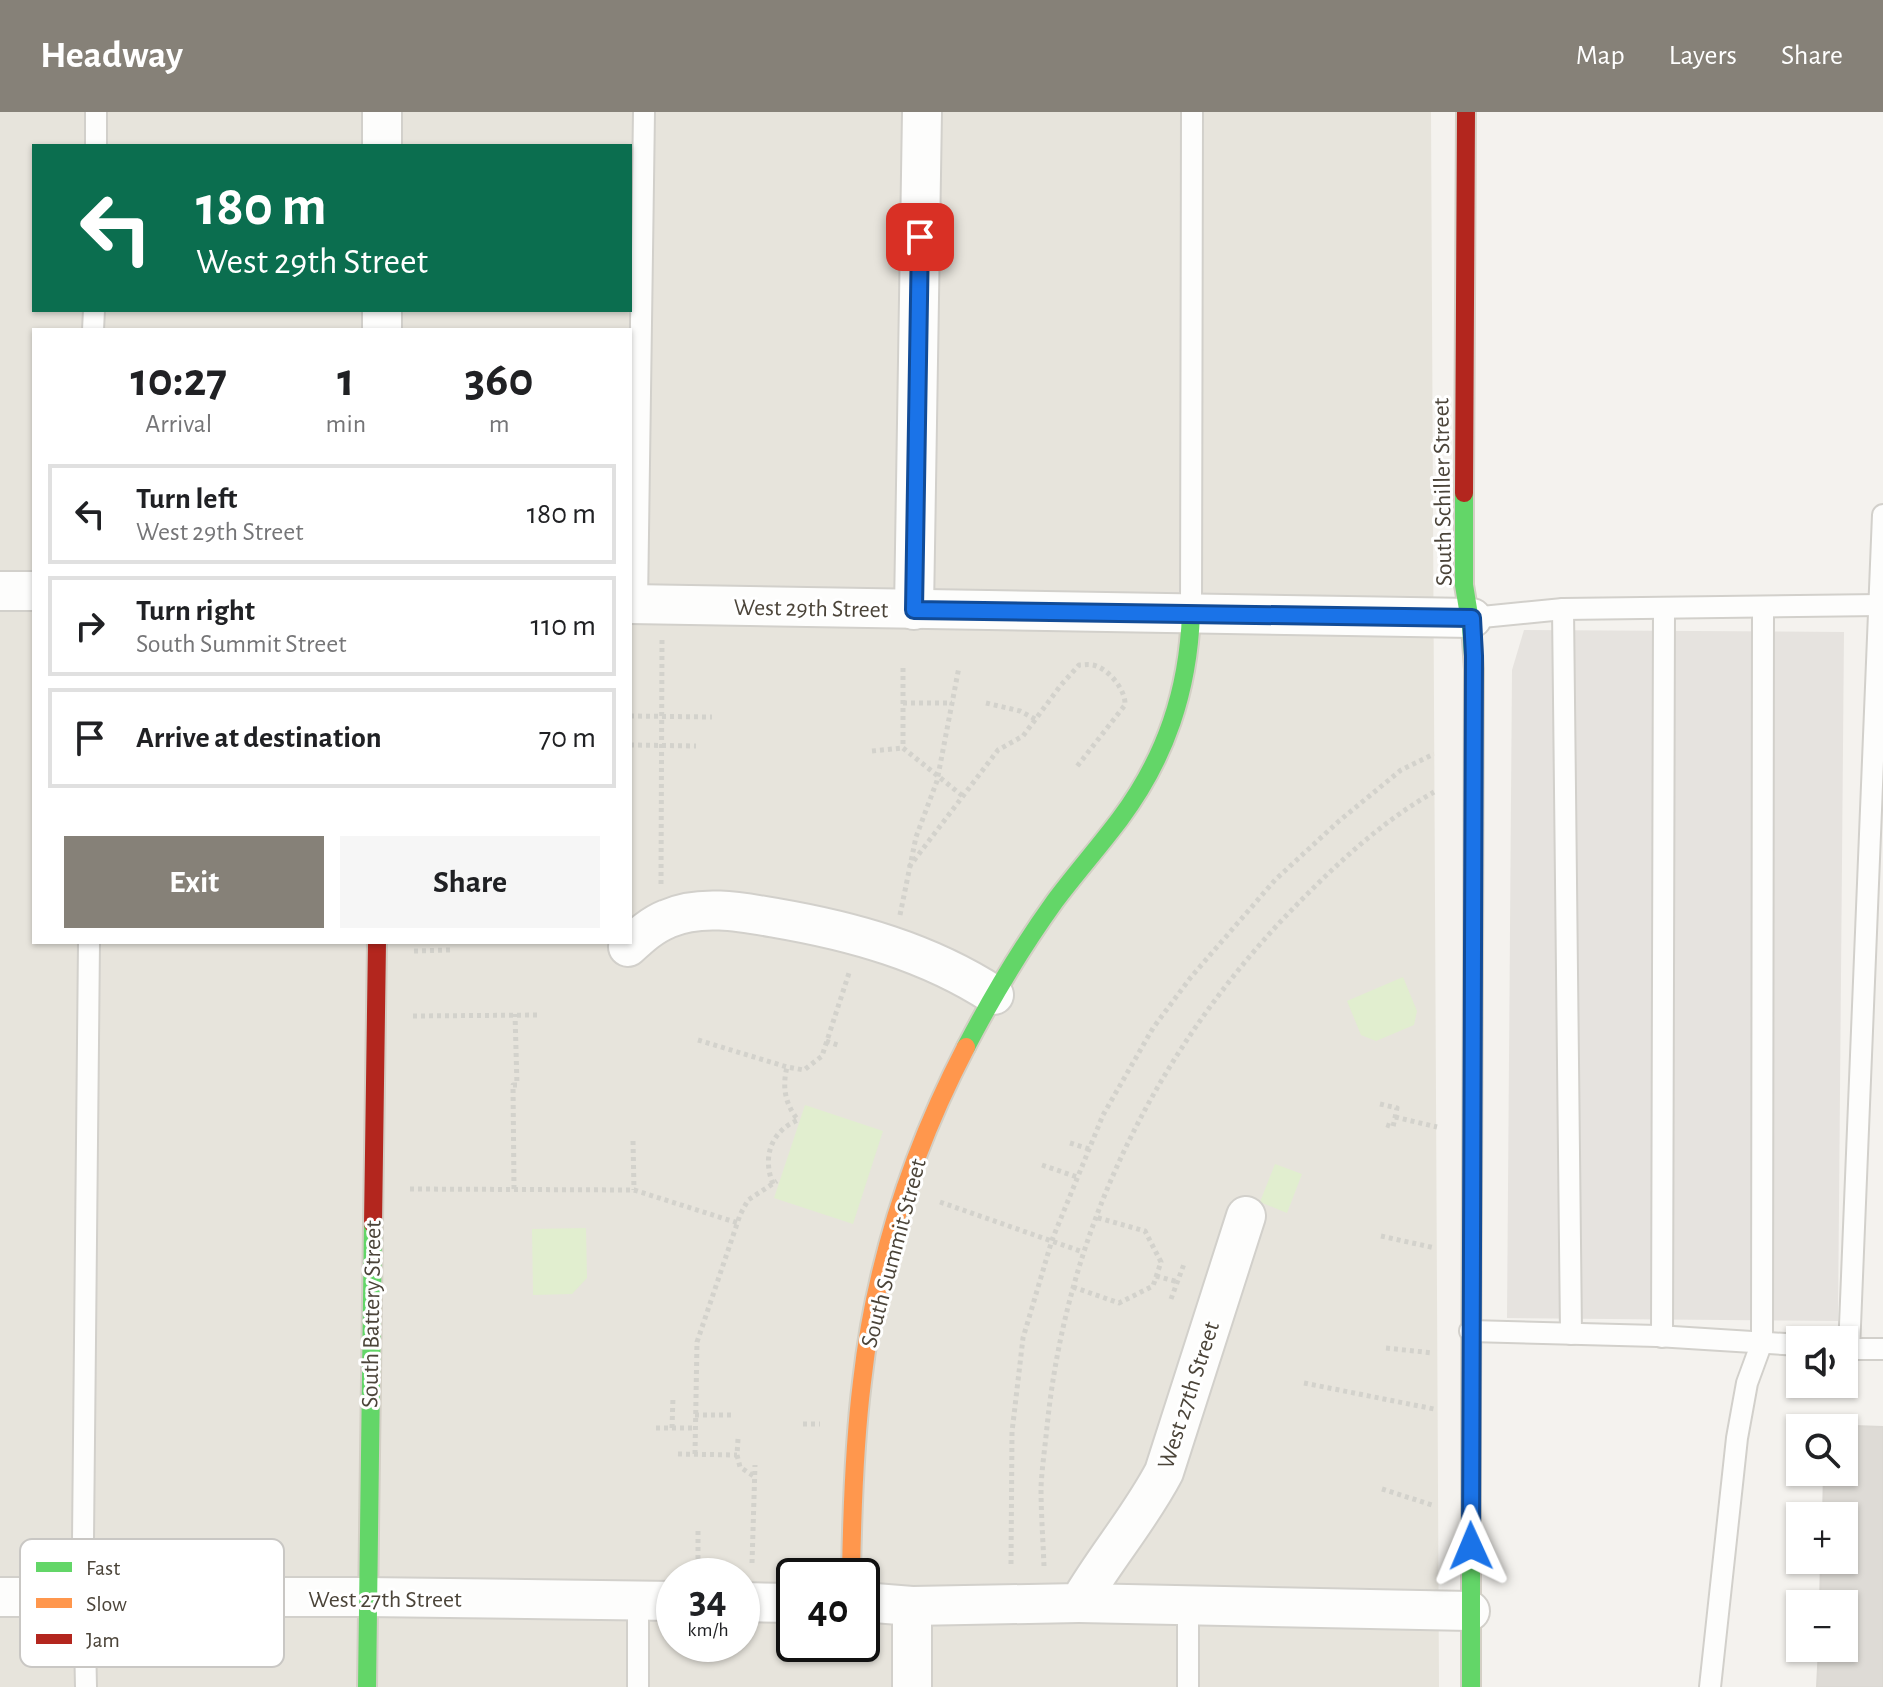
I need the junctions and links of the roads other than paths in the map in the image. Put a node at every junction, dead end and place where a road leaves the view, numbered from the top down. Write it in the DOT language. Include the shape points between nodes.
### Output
graph roads {
  1 [pos="96,112"];
  2 [pos="382,112"];
  3 [pos="644,112"];
  4 [pos="922,112"];
  5 [pos="1192,112"];
  6 [pos="1466,112"];
  7 [pos="96,144"];
  8 [pos="382,144"];
  9 [pos="1883,515"];
  10 [pos="1883,531"];
  11 [pos="0,591"];
  12 [pos="32,591"];
  13 [pos="642,604"];
  14 [pos="1880,605"];
  15 [pos="1664,608"];
  16 [pos="1763,608"];
  17 [pos="1563,609"];
  18 [pos="914,610"];
  19 [pos="1191,614"];
  20 [pos="1472,618"];
  21 [pos="1878,765"];
  22 [pos="632,943"];
  23 [pos="89,944"];
  24 [pos="377,944"];
  25 [pos="631,944"];
  26 [pos="628,947"];
  27 [pos="994,995"];
  28 [pos="1246,1216"];
  29 [pos="1848,1326"];
  30 [pos="1571,1334"];
  31 [pos="1662,1337"];
  32 [pos="1470,1342"];
  33 [pos="1762,1342"];
  34 [pos="1786,1344"];
  35 [pos="1858,1349"];
  36 [pos="1883,1349"];
  37 [pos="83,1539"];
  38 [pos="852,1558"];
  39 [pos="284,1597"];
  40 [pos="366,1597"];
  41 [pos="656,1601"];
  42 [pos="880,1603"];
  43 [pos="1079,1603"];
  44 [pos="1188,1605"];
  45 [pos="912,1606"];
  46 [pos="1470,1611"];
  47 [pos="367,1687"];
  48 [pos="638,1687"];
  49 [pos="912,1687"];
  50 [pos="1188,1687"];
  51 [pos="1471,1687"];
  52 [pos="1710,1687"];
  1 -- 7 [label="lane"];
  2 -- 8 [label="street"];
  3 -- 13 [label="lane"];
  4 -- 18 [label="street"];
  5 -- 19 [label="lane"];
  6 -- 20 [label="street, South Schiller Street" via="1464,585"];
  9 -- 10 [label="lane"];
  10 -- 14 [label="lane"];
  11 -- 12 [label="street"];
  13 -- 18 [label="street, West 29th Street"];
  14 -- 16 [label="lane"];
  14 -- 21 [label="lane"];
  15 -- 16 [label="lane"];
  15 -- 17 [label="lane"];
  15 -- 31 [label="lane"];
  16 -- 33 [label="lane"];
  17 -- 20 [label="lane"];
  17 -- 30 [label="lane"];
  18 -- 19 [label="street, West 29th Street"];
  19 -- 20 [label="street, West 29th Street"];
  19 -- 27 [label="street, South Summit Street" via="1186,684 1159,757"];
  20 -- 32 [label="street, South Schiller Street"];
  21 -- 29 [label="lane"];
  22 -- 27 [label="street" via="669,918 741,912 862,935"];
  23 -- 37 [label="lane"];
  24 -- 40 [label="street, South Battery Street"];
  25 -- 26 [label="street"];
  27 -- 38 [label="street, South Summit Street" via="928,1125 882,1274 857,1423"];
  28 -- 43 [label="street, West 27th Street" via="1164,1472"];
  30 -- 31 [label="lane"];
  30 -- 32 [label="lane"];
  31 -- 33 [label="lane"];
  32 -- 46 [label="street, South Schiller Street"];
  33 -- 34 [label="lane"];
  33 -- 52 [label="lane" via="1747,1383 1737,1438"];
  35 -- 36 [label="lane"];
  39 -- 40 [label="street, West 27th Street"];
  40 -- 41 [label="street, West 27th Street"];
  40 -- 47 [label="street, South Battery Street"];
  41 -- 48 [label="lane"];
  42 -- 45 [label="street"];
  43 -- 44 [label="street"];
  43 -- 45 [label="street"];
  44 -- 46 [label="street"];
  44 -- 50 [label="lane"];
  45 -- 49 [label="street"];
  46 -- 51 [label="street, South Schiller Street"];
}
